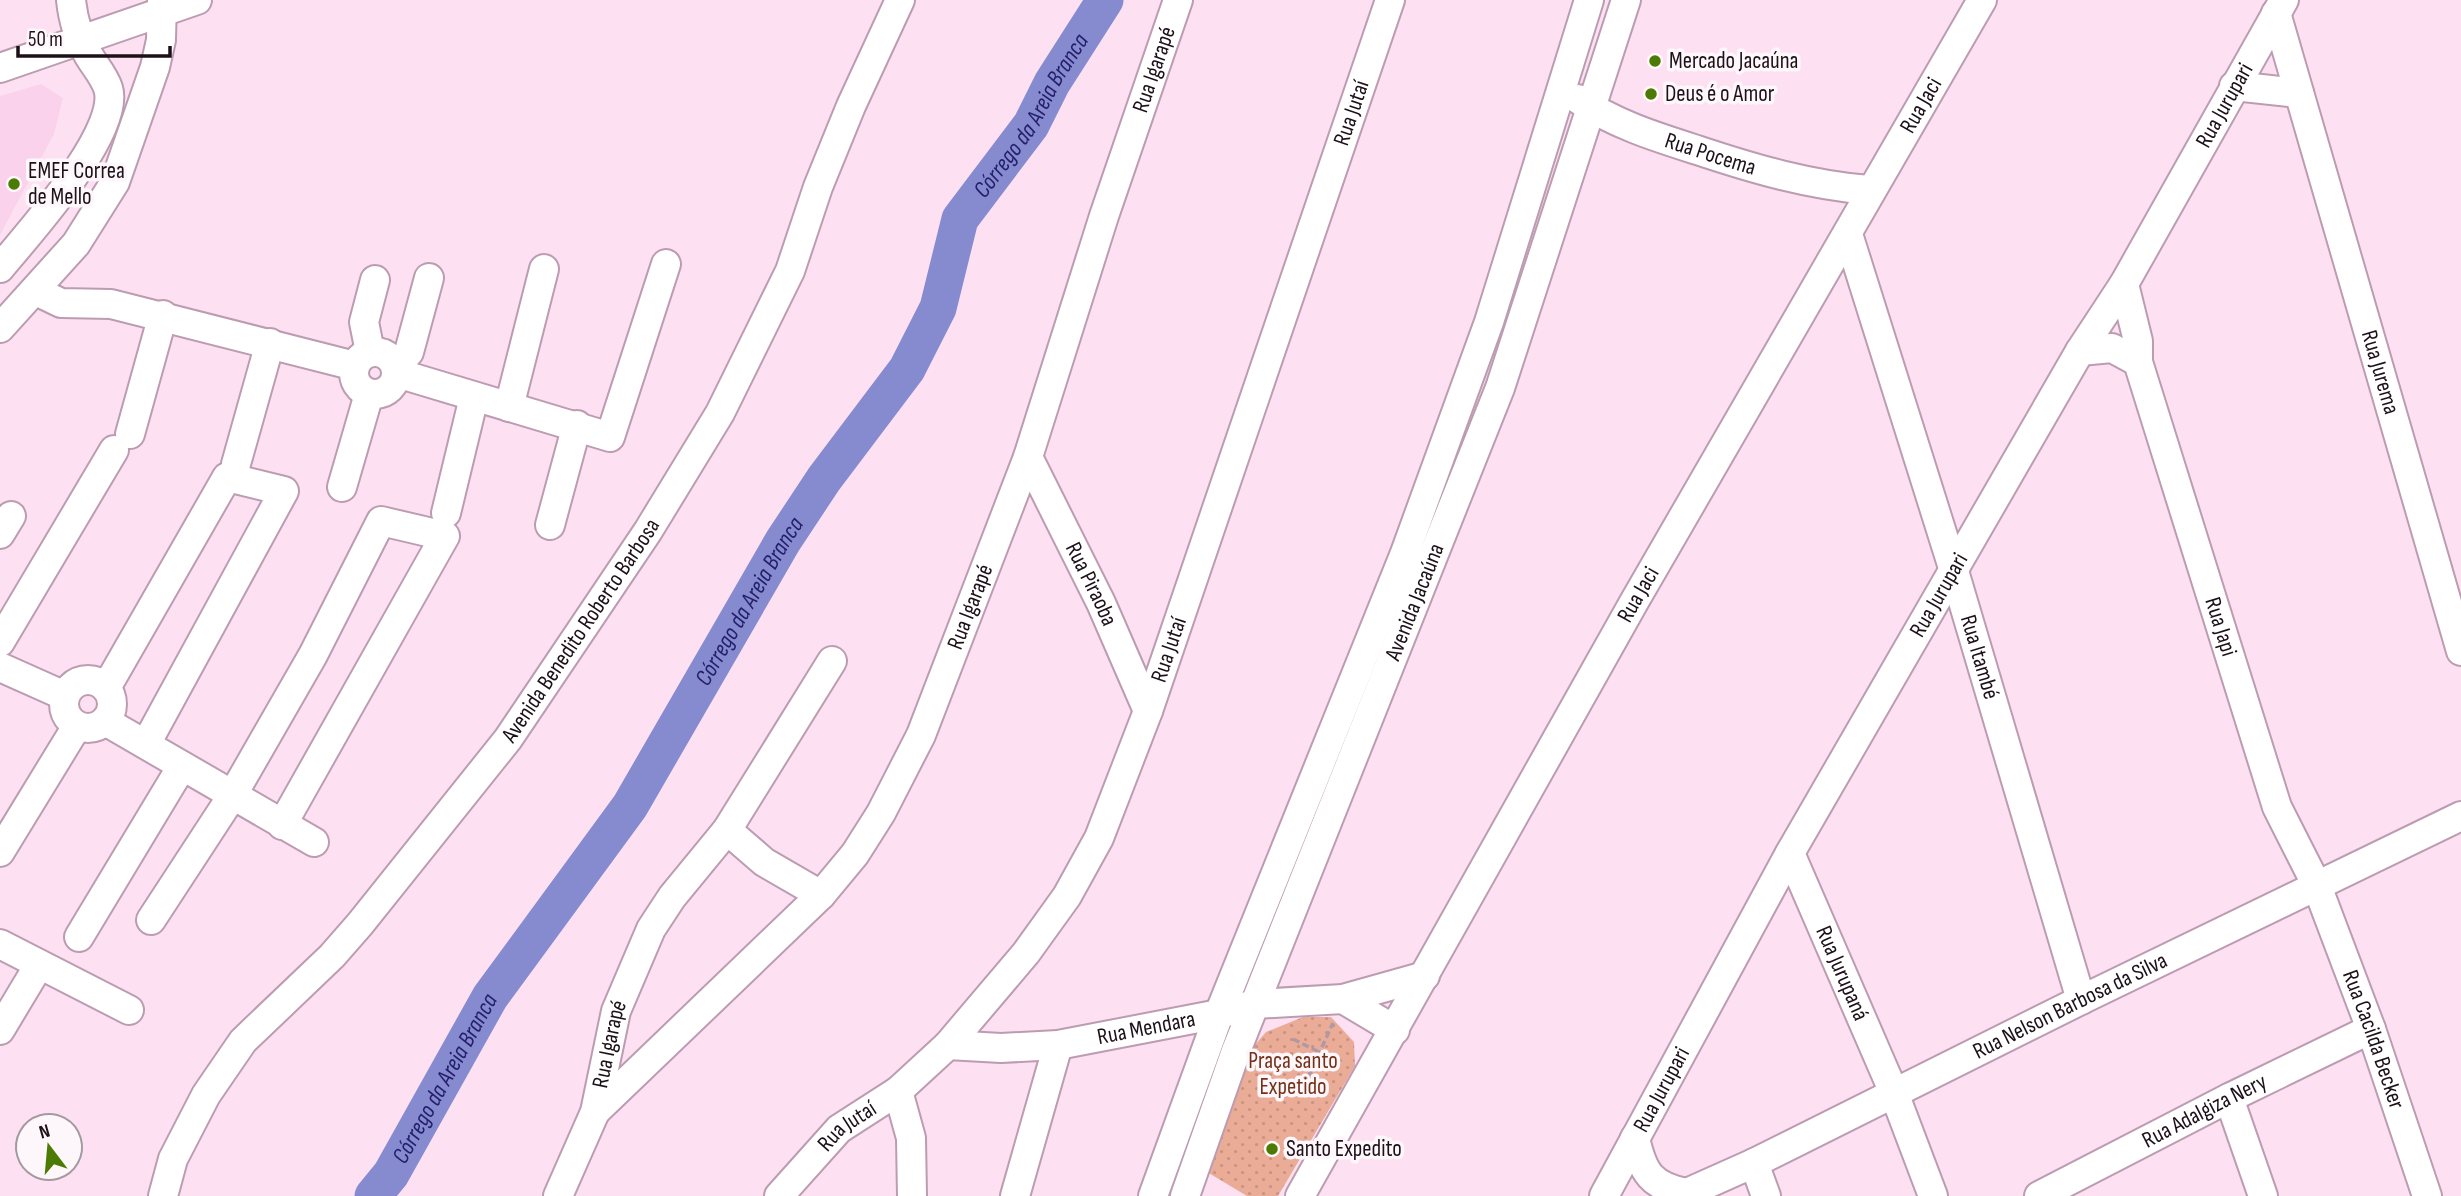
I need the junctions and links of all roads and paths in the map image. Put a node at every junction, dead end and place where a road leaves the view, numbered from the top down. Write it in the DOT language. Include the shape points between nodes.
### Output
graph roads {
  1 [pos="71,0"];
  2 [pos="197,0"];
  3 [pos="900,0"];
  4 [pos="1178,0"];
  5 [pos="1390,0"];
  6 [pos="1589,0"];
  7 [pos="1626,0"];
  8 [pos="1982,0"];
  9 [pos="161,6"];
  10 [pos="2280,7"];
  11 [pos="81,42"];
  12 [pos="0,68"];
  13 [pos="2234,86"];
  14 [pos="1562,87"];
  15 [pos="2300,93"];
  16 [pos="1592,108"];
  17 [pos="82,166"];
  18 [pos="115,182"];
  19 [pos="1869,190"];
  20 [pos="1849,234"];
  21 [pos="666,264"];
  22 [pos="0,268"];
  23 [pos="544,269"];
  24 [pos="429,278"];
  25 [pos="375,281"];
  26 [pos="2124,284"];
  27 [pos="36,291"];
  28 [pos="163,316"];
  29 [pos="0,328"];
  30 [pos="270,343"];
  31 [pos="2080,351"];
  32 [pos="362,359"];
  33 [pos="2138,362"];
  34 [pos="397,370"];
  35 [pos="369,394"];
  36 [pos="474,397"];
  37 [pos="509,407"];
  38 [pos="577,425"];
  39 [pos="1028,457"];
  40 [pos="236,464"];
  41 [pos="342,487"];
  42 [pos="446,513"];
  43 [pos="550,525"];
  44 [pos="1954,571"];
  45 [pos="0,642"];
  46 [pos="2461,651"];
  47 [pos="832,662"];
  48 [pos="0,667"];
  49 [pos="106,688"];
  50 [pos="65,696"];
  51 [pos="1149,711"];
  52 [pos="91,724"];
  53 [pos="146,744"];
  54 [pos="182,766"];
  55 [pos="232,796"];
  56 [pos="2461,816"];
  57 [pos="282,825"];
  58 [pos="727,830"];
  59 [pos="314,842"];
  60 [pos="0,852"];
  61 [pos="1790,853"];
  62 [pos="2317,886"];
  63 [pos="821,895"];
  64 [pos="151,920"];
  65 [pos="79,937"];
  66 [pos="0,944"];
  67 [pos="39,964"];
  68 [pos="1425,976"];
  69 [pos="1343,999"];
  70 [pos="2081,1000"];
  71 [pos="1255,1004"];
  72 [pos="129,1010"];
  73 [pos="1219,1014"];
  74 [pos="2371,1029"];
  75 [pos="0,1030"];
  76 [pos="1395,1030"];
  77 [pos="1293,1039"];
  78 [pos="948,1045"];
  79 [pos="1058,1045"];
  80 [pos="1321,1053"];
  81 [pos="898,1091"];
  82 [pos="1894,1093"];
  83 [pos="1300,1095"];
  84 [pos="2229,1098"];
  85 [pos="594,1112"];
  86 [pos="1636,1138"];
  87 [pos="1754,1163"];
  88 [pos="1683,1195"];
  89 [pos="163,1196"];
  90 [pos="558,1196"];
  91 [pos="779,1196"];
  92 [pos="912,1196"];
  93 [pos="1014,1196"];
  94 [pos="1153,1196"];
  95 [pos="1185,1196"];
  96 [pos="1300,1196"];
  97 [pos="1604,1196"];
  98 [pos="1766,1196"];
  99 [pos="1933,1196"];
  100 [pos="2039,1196"];
  101 [pos="2263,1196"];
  102 [pos="2427,1196"];
  1 -- 11 [label="street"];
  2 -- 9 [label="street"];
  3 -- 89 [label="street, Avenida Benedito Roberto Barbosa" via="832,152 790,271 720,413 648,531 508,739 332,956 243,1041 206,1095 173,1159"];
  4 -- 39 [label="street, Rua Igarapé"];
  5 -- 51 [label="street, Rua Jutaí"];
  6 -- 14 [label="street, Avenida Jacaúna"];
  7 -- 16 [label="street, Avenida Jacaúna"];
  8 -- 19 [label="street, Rua Jaci"];
  9 -- 11 [label="street"];
  9 -- 18 [label="street" via="155,67"];
  10 -- 13 [label="street, Rua Jurupari"];
  10 -- 15 [label="street, Rua Jurema"];
  11 -- 12 [label="street"];
  11 -- 17 [label="street" via="108,87 110,99"];
  13 -- 15 [label="street"];
  13 -- 26 [label="street, Rua Jurupari"];
  14 -- 16 [label="street, Rua Pocema"];
  14 -- 73 [label="street, Avenida Jacaúna" via="1489,322 1405,553"];
  15 -- 46 [label="street, Rua Jurema"];
  16 -- 19 [label="street, Rua Pocema" via="1650,134 1778,176"];
  16 -- 71 [label="street, Avenida Jacaúna" via="1500,387"];
  17 -- 18 [label="street"];
  17 -- 22 [label="street"];
  18 -- 27 [label="street" via="76,244"];
  19 -- 20 [label="street, Rua Jaci"];
  20 -- 44 [label="street, Rua Itambé"];
  20 -- 68 [label="street, Rua Jaci" via="1634,602"];
  21 -- 38 [label="street" via="610,437"];
  23 -- 37 [label="street"];
  24 -- 34 [label="street" via="409,352"];
  25 -- 32 [label="street" via="364,322"];
  26 -- 31 [label="street, Rua Jurupari"];
  26 -- 33 [label="street, Rua Japi" via="2138,341"];
  27 -- 28 [label="street" via="61,303 111,304"];
  27 -- 29 [label="street"];
  28 -- 30 [label="street"];
  28 -- 45 [label="street" via="122,442"];
  30 -- 32 [label="street"];
  30 -- 40 [label="street"];
  31 -- 33 [label="street" via="2112,348"];
  31 -- 44 [label="street, Rua Jurupari"];
  32 -- 34 [label="street" via="388,356"];
  32 -- 35 [label="street" via="358,386"];
  33 -- 62 [label="street, Rua Japi" via="2277,807"];
  34 -- 35 [label="street" via="391,388"];
  34 -- 36 [label="street"];
  35 -- 41 [label="street"];
  36 -- 37 [label="street"];
  36 -- 42 [label="street"];
  37 -- 38 [label="street"];
  38 -- 43 [label="street"];
  39 -- 51 [label="street, Rua Piraoba"];
  39 -- 63 [label="street, Rua Igarapé" via="921,735 881,813"];
  44 -- 61 [label="street, Rua Jurupari"];
  44 -- 70 [label="street, Rua Itambé"];
  47 -- 58 [label="street, Rua Igarapé"];
  48 -- 50 [label="street"];
  49 -- 50 [label="street" via="83,680"];
  49 -- 52 [label="street" via="112,708"];
  49 -- 53 [label="street" via="227,477 284,491"];
  50 -- 52 [label="street" via="67,716"];
  51 -- 78 [label="street, Rua Jutaí" via="1100,838 1067,896 1026,953"];
  52 -- 53 [label="street"];
  52 -- 60 [label="street"];
  53 -- 54 [label="street"];
  54 -- 55 [label="street"];
  54 -- 65 [label="street"];
  55 -- 57 [label="street"];
  55 -- 57 [label="street" via="313,655 381,521 445,536"];
  55 -- 64 [label="street"];
  56 -- 62 [label="street, Rua Nelson Barbosa da Silva"];
  57 -- 59 [label="street"];
  58 -- 63 [label="street" via="764,862"];
  58 -- 85 [label="street, Rua Igarapé" via="672,897 632,966 616,1011"];
  61 -- 82 [label="street, Rua Jurupaná"];
  61 -- 86 [label="street, Rua Jurupari"];
  62 -- 70 [label="street, Rua Nelson Barbosa da Silva"];
  62 -- 74 [label="street, Rua Cacilda Becker"];
  63 -- 85 [label="street, Rua Igarapé"];
  66 -- 67 [label="street"];
  67 -- 72 [label="street"];
  67 -- 75 [label="street"];
  68 -- 69 [label="street, Rua Mendara"];
  68 -- 76 [label="street, Rua Jaci"];
  69 -- 71 [label="street, Rua Mendara"];
  69 -- 76 [label="street"];
  69 -- 80 [label="path"];
  70 -- 82 [label="street, Rua Nelson Barbosa da Silva"];
  71 -- 73 [label="street, Rua Mendara"];
  71 -- 95 [label="street, Avenida Jacaúna"];
  73 -- 79 [label="street, Rua Mendara"];
  73 -- 94 [label="street, Avenida Jacaúna"];
  74 -- 84 [label="street, Rua Adalgiza Nery"];
  74 -- 102 [label="street, Rua Cacilda Becker"];
  76 -- 96 [label="street, Rua Jaci"];
  77 -- 80 [label="path"];
  78 -- 79 [label="street, Rua Mendara"];
  78 -- 81 [label="street, Rua Jutaí"];
  79 -- 93 [label="street"];
  80 -- 83 [label="path"];
  81 -- 91 [label="street, Rua Jutaí" via="839,1129"];
  81 -- 92 [label="street" via="911,1138"];
  82 -- 87 [label="street, Rua Nelson Barbosa da Silva"];
  82 -- 99 [label="street, Rua Jurupaná"];
  84 -- 100 [label="street, Rua Adalgiza Nery"];
  84 -- 101 [label="street"];
  85 -- 90 [label="street, Rua Igarapé"];
  86 -- 88 [label="street" via="1641,1163 1650,1176 1664,1189"];
  86 -- 97 [label="street, Rua Jurupari"];
  87 -- 88 [label="street, Rua Nelson Barbosa da Silva"];
  87 -- 98 [label="street"];
}
